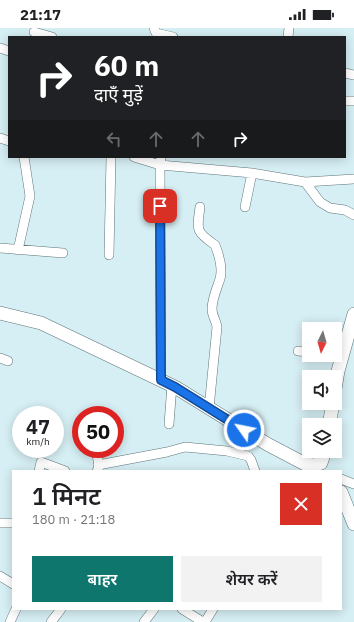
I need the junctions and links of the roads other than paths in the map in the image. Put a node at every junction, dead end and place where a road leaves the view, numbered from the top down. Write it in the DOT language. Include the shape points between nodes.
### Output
graph roads {
  1 [pos="154,28"];
  2 [pos="34,32"];
  3 [pos="48,36"];
  4 [pos="169,36"];
  5 [pos="24,158"];
  6 [pos="111,158"];
  7 [pos="140,158"];
  8 [pos="160,161"];
  9 [pos="252,173"];
  10 [pos="354,179"];
  11 [pos="305,182"];
  12 [pos="200,207"];
  13 [pos="245,207"];
  14 [pos="354,215"];
  15 [pos="0,248"];
  16 [pos="18,250"];
  17 [pos="63,253"];
  18 [pos="109,256"];
  19 [pos="0,313"];
  20 [pos="354,314"];
  21 [pos="298,351"];
  22 [pos="302,351"];
  23 [pos="342,357"];
  24 [pos="167,383"];
  25 [pos="209,408"];
  26 [pos="169,424"];
  27 [pos="97,458"];
  28 [pos="325,462"];
  29 [pos="307,467"];
  30 [pos="98,468"];
  31 [pos="39,470"];
  32 [pos="62,470"];
  33 [pos="255,470"];
  34 [pos="342,479"];
  35 [pos="354,484"];
  36 [pos="342,494"];
  37 [pos="0,523"];
  38 [pos="12,523"];
  39 [pos="354,524"];
  40 [pos="0,576"];
  41 [pos="12,583"];
  42 [pos="16,610"];
  43 [pos="60,610"];
  44 [pos="153,610"];
  45 [pos="184,610"];
  46 [pos="212,610"];
  47 [pos="10,622"];
  48 [pos="51,622"];
  49 [pos="144,622"];
  50 [pos="204,622"];
  1 -- 4 [label="street" via="156,33"];
  2 -- 3 [label="street"];
  5 -- 16 [label="street" via="30,196"];
  6 -- 18 [label="street"];
  7 -- 8 [label="street"];
  8 -- 9 [label="street"];
  8 -- 24 [label="street"];
  9 -- 11 [label="street"];
  9 -- 13 [label="street"];
  10 -- 11 [label="street"];
  11 -- 14 [label="street" via="320,202 330,208 345,210"];
  12 -- 25 [label="street" via="197,227 204,237 215,245 221,268 212,308 217,327"];
  15 -- 16 [label="street"];
  16 -- 17 [label="street"];
  19 -- 24 [label="main road" via="41,323"];
  20 -- 23 [label="main road"];
  21 -- 22 [label="street"];
  24 -- 25 [label="main road"];
  24 -- 26 [label="street"];
  25 -- 29 [label="main road"];
  27 -- 30 [label="street"];
  28 -- 29 [label="main road"];
  30 -- 33 [label="street" via="185,447 248,456"];
  31 -- 32 [label="street" via="41,462"];
  34 -- 35 [label="street"];
  36 -- 39 [label="main road"];
  37 -- 38 [label="street"];
  40 -- 41 [label="street"];
  42 -- 47 [label="street"];
  43 -- 48 [label="street"];
  44 -- 49 [label="street"];
  45 -- 50 [label="street"];
  46 -- 50 [label="street"];
}
